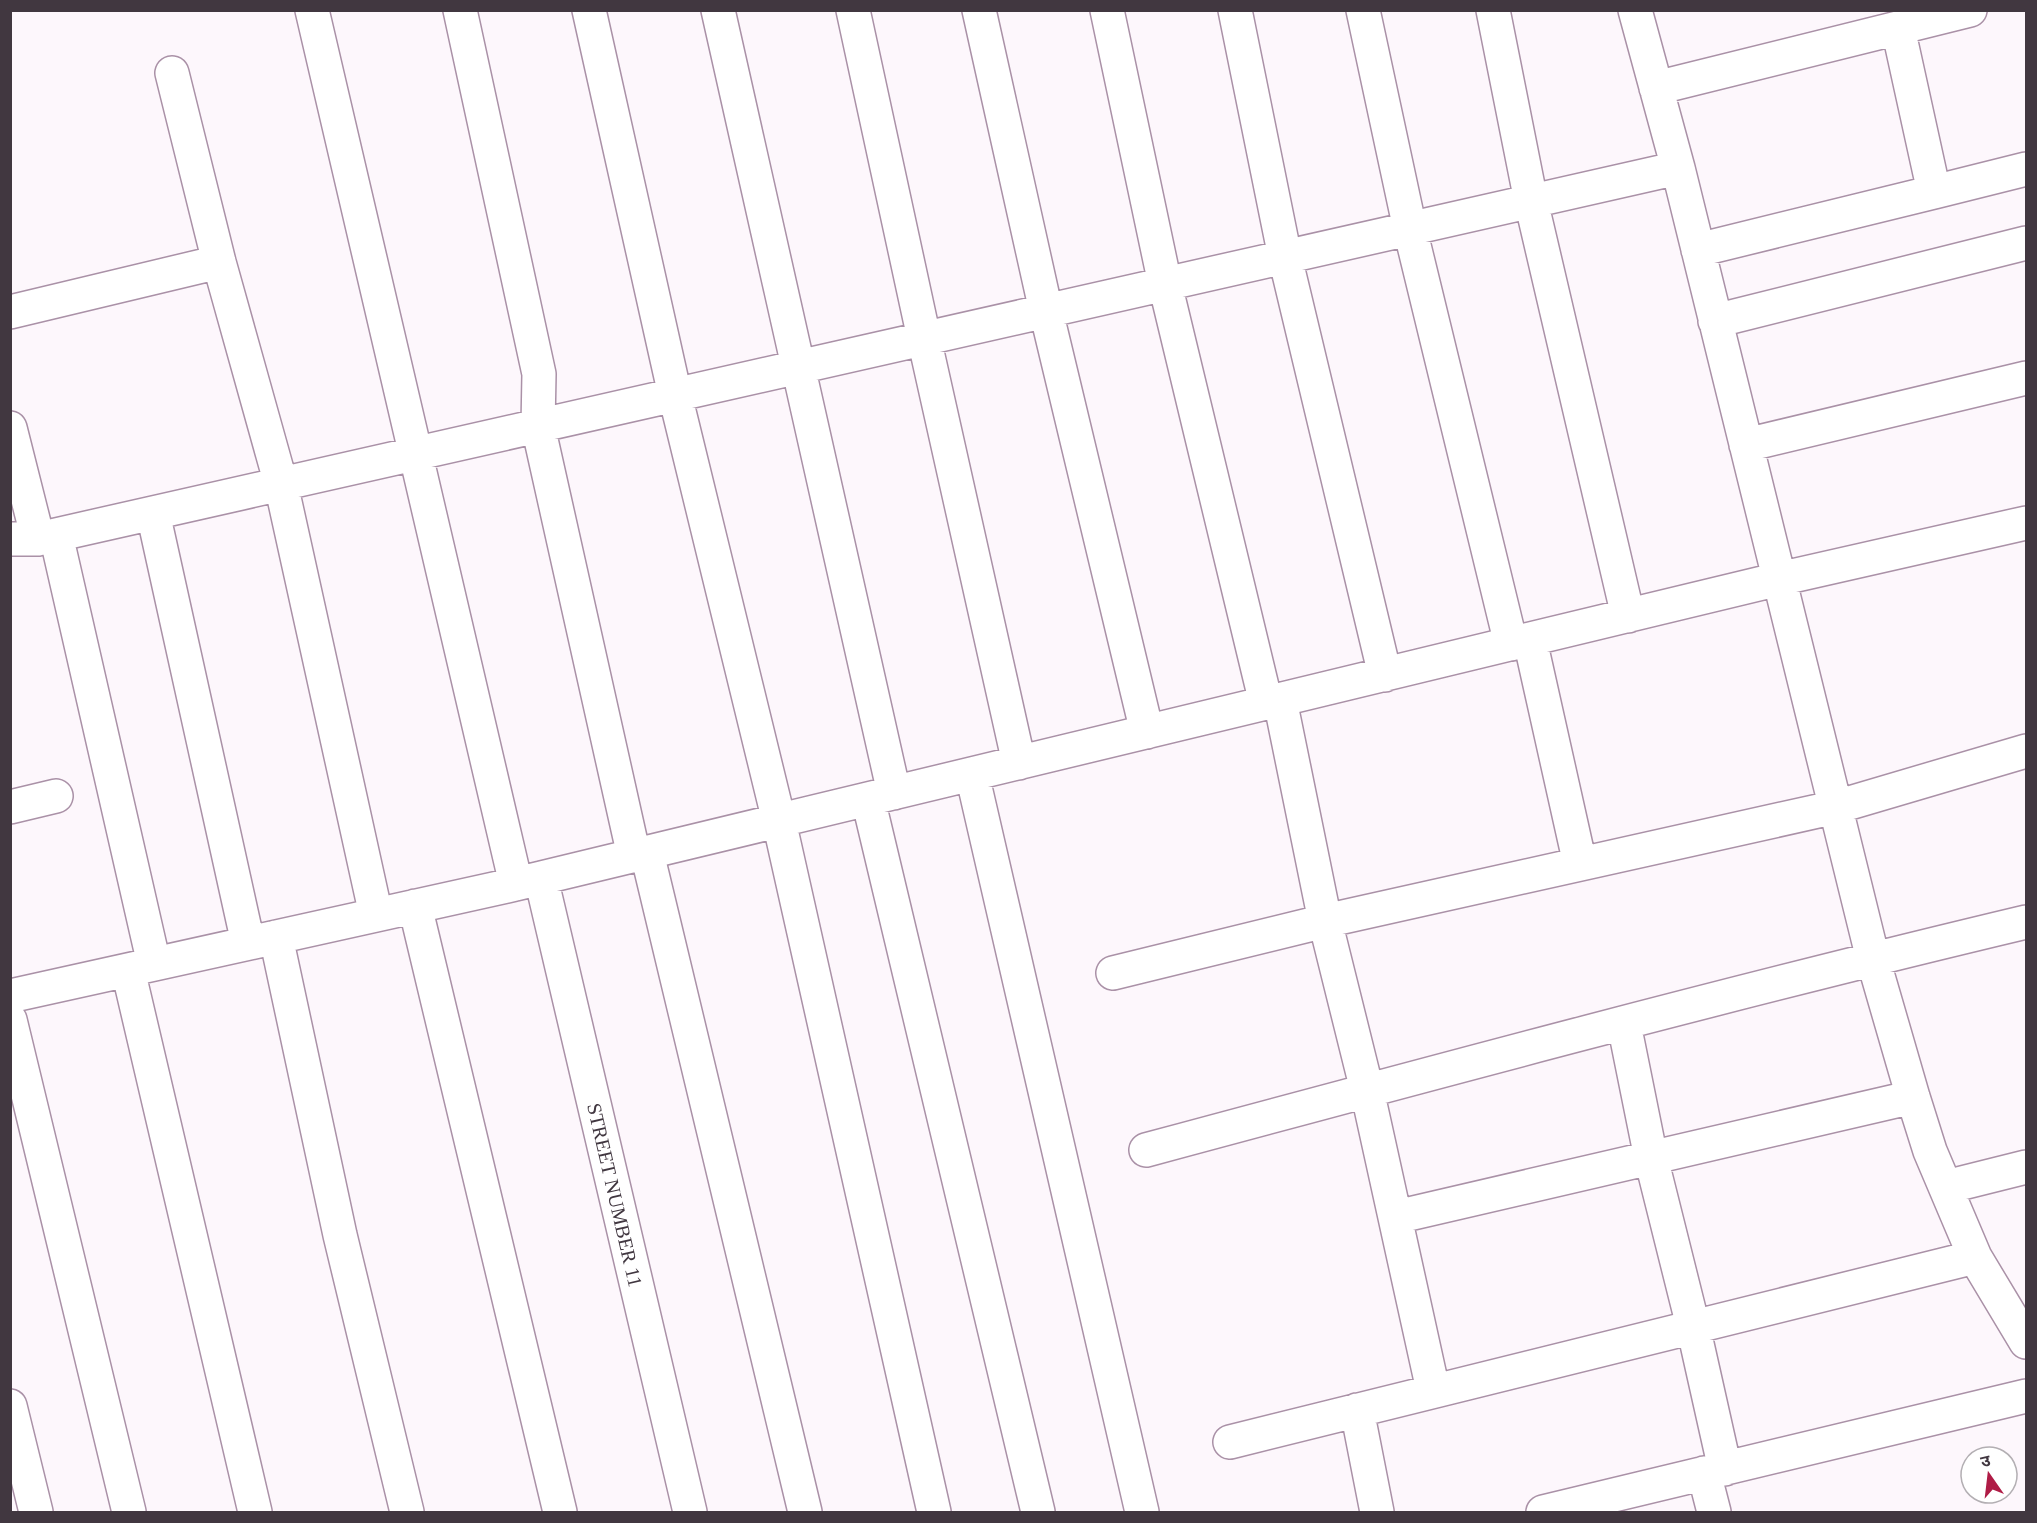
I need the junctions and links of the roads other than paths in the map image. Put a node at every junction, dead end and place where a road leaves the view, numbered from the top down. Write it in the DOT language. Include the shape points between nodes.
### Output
graph roads {
  1 [pos="312,10"];
  2 [pos="460,10"];
  3 [pos="589,10"];
  4 [pos="718,10"];
  5 [pos="853,10"];
  6 [pos="979,10"];
  7 [pos="1107,10"];
  8 [pos="1235,10"];
  9 [pos="1363,10"];
  10 [pos="1493,10"];
  11 [pos="1635,10"];
  12 [pos="1970,10"];
  13 [pos="1898,28"];
  14 [pos="172,73"];
  15 [pos="1656,88"];
  16 [pos="1678,168"];
  17 [pos="2026,169"];
  18 [pos="1934,192"];
  19 [pos="1531,201"];
  20 [pos="1410,229"];
  21 [pos="2026,243"];
  22 [pos="1698,250"];
  23 [pos="1285,257"];
  24 [pos="219,262"];
  25 [pos="1165,284"];
  26 [pos="1046,311"];
  27 [pos="10,312"];
  28 [pos="1715,321"];
  29 [pos="924,338"];
  30 [pos="799,367"];
  31 [pos="2026,378"];
  32 [pos="675,395"];
  33 [pos="538,426"];
  34 [pos="10,428"];
  35 [pos="1746,445"];
  36 [pos="414,454"];
  37 [pos="281,484"];
  38 [pos="153,513"];
  39 [pos="2026,523"];
  40 [pos="35,538"];
  41 [pos="1779,579"];
  42 [pos="1628,616"];
  43 [pos="1520,642"];
  44 [pos="1385,675"];
  45 [pos="1273,702"];
  46 [pos="1147,732"];
  47 [pos="2026,751"];
  48 [pos="1019,763"];
  49 [pos="972,774"];
  50 [pos="56,796"];
  51 [pos="881,796"];
  52 [pos="10,807"];
  53 [pos="1836,807"];
  54 [pos="779,821"];
  55 [pos="640,854"];
  56 [pos="1580,864"];
  57 [pos="528,881"];
  58 [pos="416,906"];
  59 [pos="376,915"];
  60 [pos="1325,921"];
  61 [pos="2026,922"];
  62 [pos="262,940"];
  63 [pos="1873,959"];
  64 [pos="141,967"];
  65 [pos="1113,973"];
  66 [pos="10,996"];
  67 [pos="10,1020"];
  68 [pos="1624,1024"];
  69 [pos="1367,1090"];
  70 [pos="1913,1097"];
  71 [pos="1146,1150"];
  72 [pos="1651,1158"];
  73 [pos="2026,1167"];
  74 [pos="1946,1187"];
  75 [pos="1396,1216"];
  76 [pos="1975,1257"];
  77 [pos="2015,1301"];
  78 [pos="1693,1326"];
  79 [pos="2026,1342"];
  80 [pos="1433,1390"];
  81 [pos="2026,1396"];
  82 [pos="10,1406"];
  83 [pos="1357,1410"];
  84 [pos="1230,1442"];
  85 [pos="1714,1471"];
  86 [pos="36,1512"];
  87 [pos="129,1512"];
  88 [pos="255,1512"];
  89 [pos="407,1512"];
  90 [pos="560,1512"];
  91 [pos="690,1512"];
  92 [pos="805,1512"];
  93 [pos="934,1512"];
  94 [pos="1038,1512"];
  95 [pos="1142,1512"];
  96 [pos="1377,1512"];
  97 [pos="1543,1512"];
  98 [pos="1714,1512"];
  1 -- 36 [label="street, STREET NUMBER 11"];
  2 -- 33 [label="street" via="538,374"];
  3 -- 32 [label="street"];
  4 -- 30 [label="street"];
  5 -- 29 [label="street"];
  6 -- 26 [label="street"];
  7 -- 25 [label="street"];
  8 -- 23 [label="street"];
  9 -- 20 [label="street"];
  10 -- 19 [label="street"];
  11 -- 15 [label="street"];
  12 -- 13 [label="street"];
  13 -- 15 [label="street"];
  13 -- 18 [label="street"];
  14 -- 24 [label="street"];
  15 -- 16 [label="street"];
  16 -- 19 [label="street"];
  16 -- 22 [label="street"];
  17 -- 18 [label="street"];
  18 -- 22 [label="street"];
  19 -- 20 [label="street"];
  19 -- 42 [label="street"];
  20 -- 23 [label="street"];
  20 -- 43 [label="street"];
  21 -- 28 [label="street"];
  22 -- 28 [label="street"];
  23 -- 25 [label="street"];
  23 -- 44 [label="street"];
  24 -- 27 [label="street"];
  24 -- 37 [label="street"];
  25 -- 26 [label="street"];
  25 -- 45 [label="street"];
  26 -- 29 [label="street"];
  26 -- 46 [label="street"];
  28 -- 35 [label="street"];
  29 -- 30 [label="street"];
  29 -- 48 [label="street"];
  30 -- 32 [label="street"];
  30 -- 51 [label="street"];
  31 -- 35 [label="street"];
  32 -- 33 [label="street"];
  32 -- 54 [label="street"];
  33 -- 36 [label="street"];
  33 -- 55 [label="street"];
  34 -- 40 [label="street"];
  35 -- 41 [label="street"];
  36 -- 37 [label="street"];
  36 -- 57 [label="street, STREET NUMBER 11"];
  37 -- 38 [label="street"];
  37 -- 59 [label="street"];
  38 -- 40 [label="street"];
  38 -- 62 [label="street"];
  39 -- 41 [label="street"];
  40 -- 64 [label="street"];
  41 -- 42 [label="street"];
  41 -- 53 [label="street"];
  42 -- 43 [label="street"];
  43 -- 44 [label="street"];
  43 -- 56 [label="street"];
  44 -- 45 [label="street"];
  45 -- 46 [label="street"];
  45 -- 60 [label="street"];
  46 -- 48 [label="street"];
  47 -- 53 [label="street"];
  48 -- 49 [label="street"];
  49 -- 51 [label="street"];
  49 -- 95 [label="street"];
  50 -- 52 [label="street"];
  51 -- 54 [label="street"];
  51 -- 94 [label="street"];
  53 -- 56 [label="street"];
  53 -- 63 [label="street"];
  54 -- 55 [label="street"];
  54 -- 93 [label="street"];
  55 -- 57 [label="street"];
  55 -- 92 [label="street"];
  56 -- 60 [label="street"];
  57 -- 58 [label="street"];
  57 -- 91 [label="street, STREET NUMBER 11"];
  58 -- 59 [label="street"];
  58 -- 90 [label="street"];
  59 -- 62 [label="street"];
  60 -- 65 [label="street"];
  60 -- 69 [label="street"];
  61 -- 63 [label="street"];
  62 -- 64 [label="street"];
  62 -- 89 [label="street" via="340,1235"];
  63 -- 68 [label="street"];
  63 -- 70 [label="street"];
  64 -- 66 [label="street"];
  64 -- 88 [label="street"];
  67 -- 87 [label="street"];
  68 -- 69 [label="street"];
  68 -- 72 [label="street"];
  69 -- 71 [label="street"];
  69 -- 75 [label="street"];
  70 -- 72 [label="street"];
  70 -- 74 [label="street"];
  72 -- 75 [label="street"];
  72 -- 78 [label="street"];
  73 -- 74 [label="street"];
  74 -- 76 [label="street"];
  75 -- 80 [label="street"];
  76 -- 77 [label="street"];
  76 -- 78 [label="street"];
  77 -- 79 [label="street"];
  78 -- 80 [label="street"];
  78 -- 85 [label="street"];
  80 -- 83 [label="street"];
  81 -- 85 [label="street"];
  82 -- 86 [label="street"];
  83 -- 84 [label="street"];
  83 -- 96 [label="street"];
  85 -- 97 [label="street"];
  85 -- 98 [label="street"];
}
